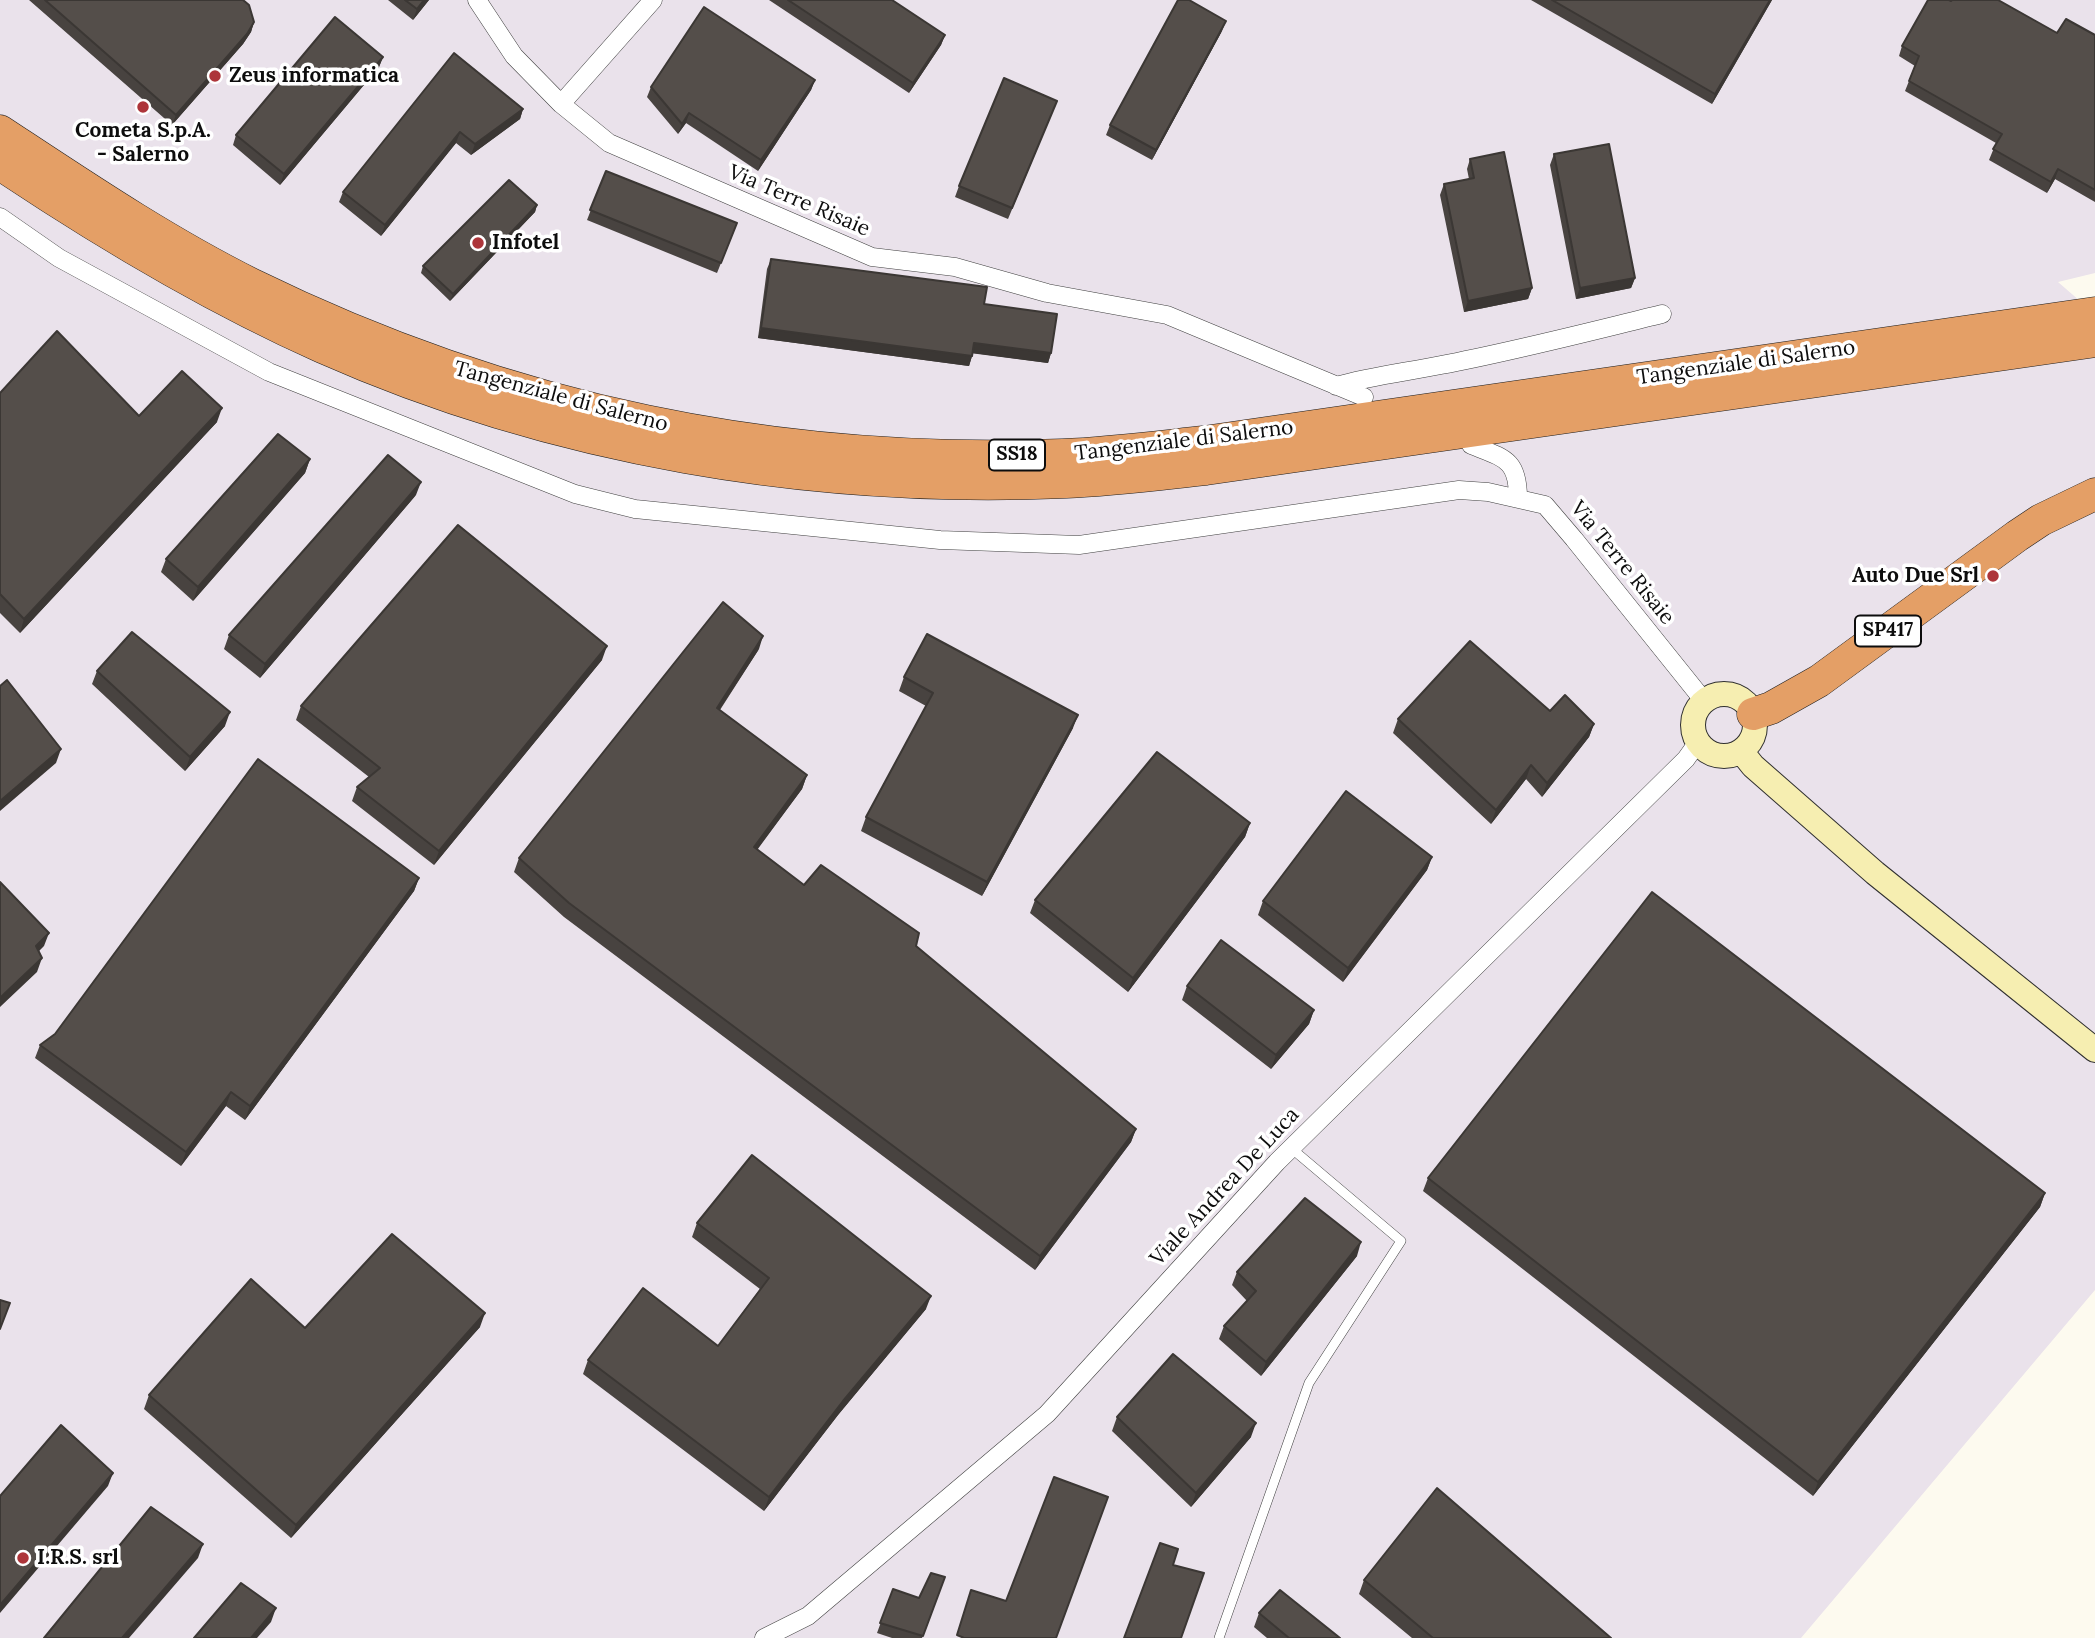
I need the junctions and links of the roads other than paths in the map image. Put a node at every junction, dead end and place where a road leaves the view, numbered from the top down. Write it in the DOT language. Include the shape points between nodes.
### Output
graph roads {
  1 [pos="477,0"];
  2 [pos="653,0"];
  3 [pos="561,104"];
  4 [pos="0,131"];
  5 [pos="0,163"];
  6 [pos="0,217"];
  7 [pos="2095,313"];
  8 [pos="1662,314"];
  9 [pos="2095,341"];
  10 [pos="2095,362"];
  11 [pos="1915,367"];
  12 [pos="1336,386"];
  13 [pos="1364,397"];
  14 [pos="1471,445"];
  15 [pos="2095,494"];
  16 [pos="1518,498"];
  17 [pos="1704,701"];
  18 [pos="1753,714"];
  19 [pos="1698,742"];
  20 [pos="1741,751"];
  21 [pos="2095,1051"];
  22 [pos="1291,1148"];
  23 [pos="764,1638"];
  24 [pos="1219,1638"];
  1 -- 3 [label="street, Via Terre Risaie" via="514,56"];
  2 -- 3 [label="street"];
  3 -- 12 [label="street, Via Terre Risaie" via="609,143 872,257 955,267 1047,293 1167,315"];
  4 -- 7 [label="highway, Tangenziale di Salerno / SS18" via="118,210 250,283 391,345 463,372 600,412 730,437 854,452 1063,455 1190,443"];
  5 -- 11 [label="highway, Tangenziale di Salerno / SS18" via="178,276 324,348 391,375 553,428 684,457 830,477 960,484 1125,478"];
  6 -- 16 [label="street, Via Terre Risaie" via="59,258 269,372 575,494 635,509 940,540 1079,545 1459,490"];
  8 -- 12 [label="street"];
  9 -- 11 [label="highway, Tangenziale di Salerno / SS18"];
  10 -- 11 [label="highway" via="1950,376"];
  12 -- 13 [label="street, Via Terre Risaie"];
  14 -- 16 [label="street" via="1504,458 1515,471"];
  15 -- 18 [label="highway, SP417" via="2025,531 1819,681"];
  16 -- 17 [label="street, Via Terre Risaie" via="1545,506"];
  17 -- 18 [label="street" via="1732,695"];
  17 -- 19 [label="street" via="1694,716"];
  18 -- 20 [label="street" via="1754,734"];
  19 -- 20 [label="street" via="1713,754"];
  19 -- 22 [label="street, Viale Andrea De Luca" via="1686,759"];
  20 -- 21 [label="street" via="1875,873"];
  22 -- 23 [label="street, Viale Andrea De Luca" via="1047,1414 808,1616"];
  22 -- 24 [label="lane" via="1401,1241 1309,1383"];
}
